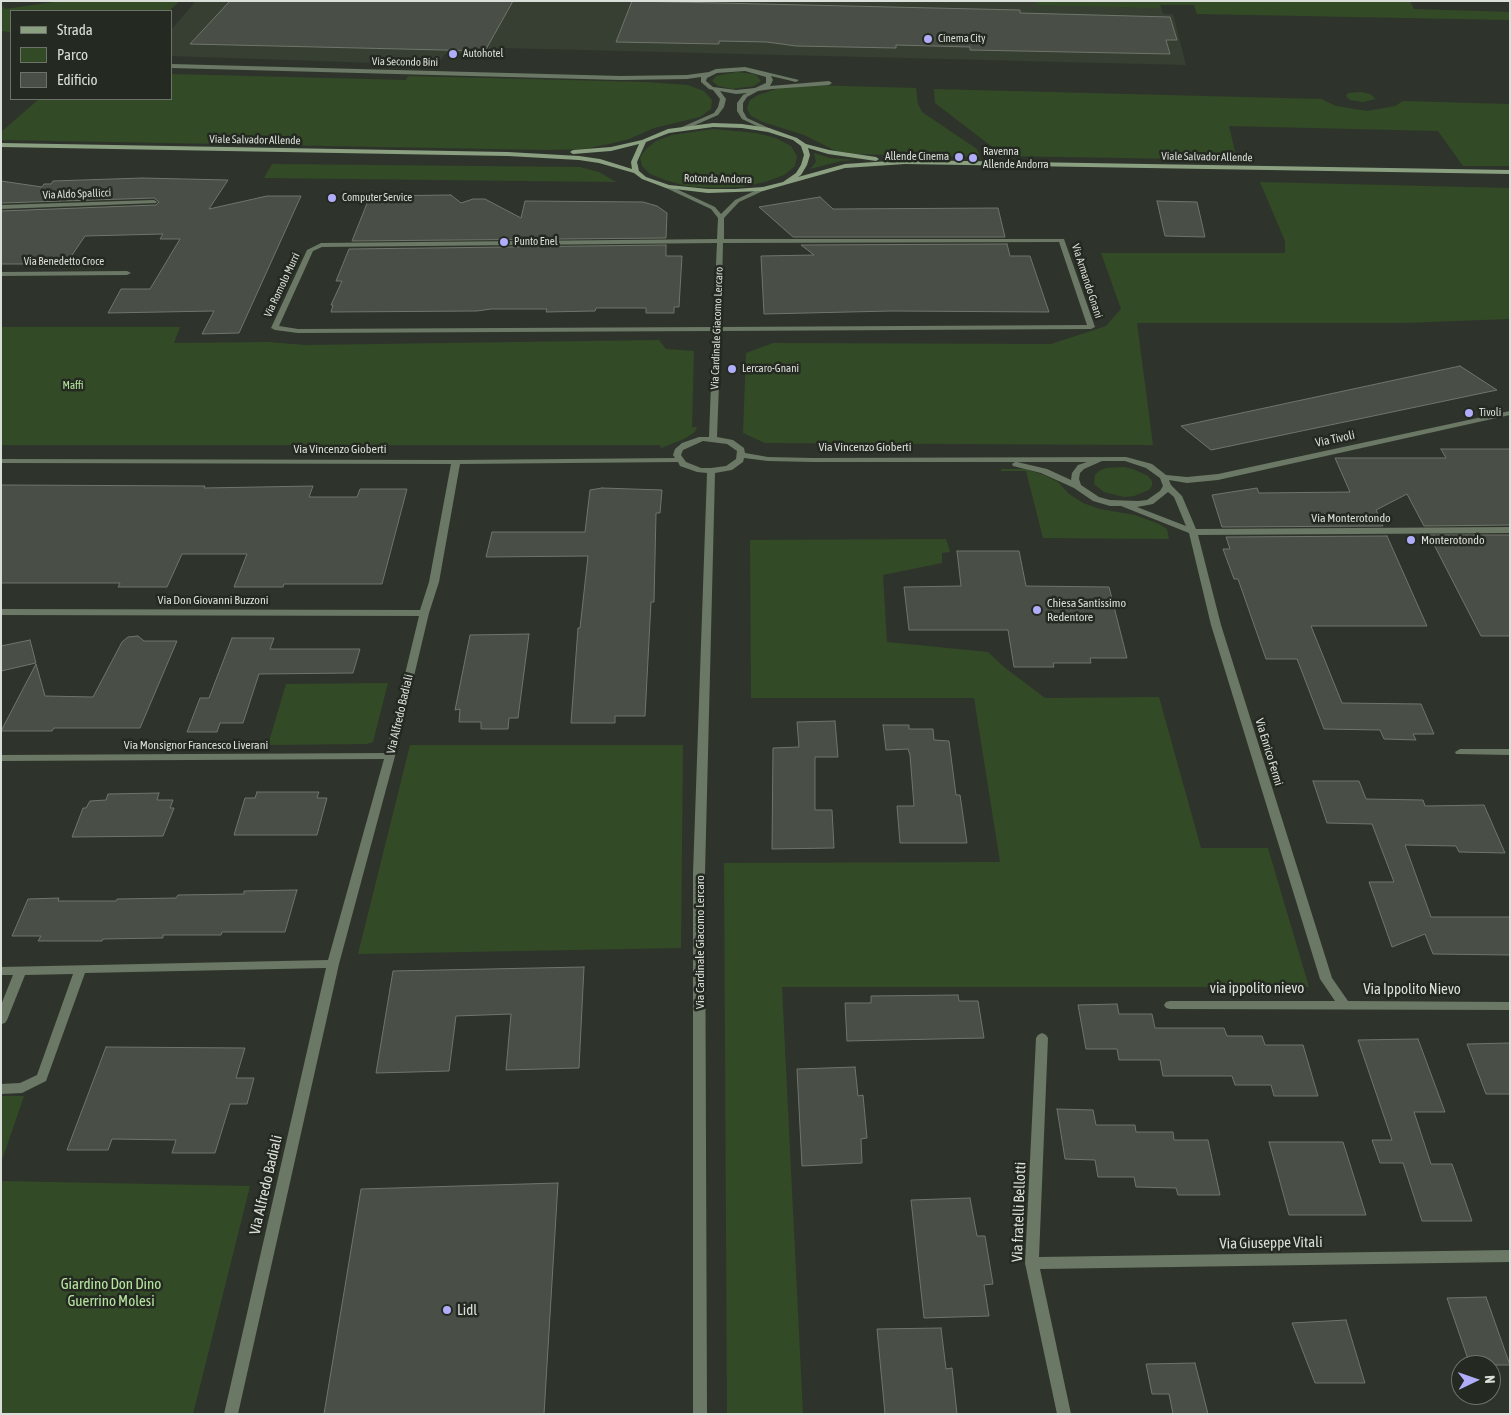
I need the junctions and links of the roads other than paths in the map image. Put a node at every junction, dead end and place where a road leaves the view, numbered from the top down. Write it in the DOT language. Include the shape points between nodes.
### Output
graph roads {
  1 [pos="172,66"];
  2 [pos="762,73"];
  3 [pos="709,74"];
  4 [pos="639,78"];
  5 [pos="714,89"];
  6 [pos="756,90"];
  7 [pos="684,128"];
  8 [pos="770,130"];
  9 [pos="644,141"];
  10 [pos="1,145"];
  11 [pos="804,145"];
  12 [pos="508,154"];
  13 [pos="905,162"];
  14 [pos="636,172"];
  15 [pos="1510,172"];
  16 [pos="785,183"];
  17 [pos="668,187"];
  18 [pos="763,189"];
  19 [pos="154,202"];
  20 [pos="1,206"];
  21 [pos="721,218"];
  22 [pos="719,241"];
  23 [pos="127,273"];
  24 [pos="1,274"];
  25 [pos="717,329"];
  26 [pos="1510,413"];
  27 [pos="713,439"];
  28 [pos="742,455"];
  29 [pos="1101,459"];
  30 [pos="1,460"];
  31 [pos="679,460"];
  32 [pos="988,460"];
  33 [pos="456,462"];
  34 [pos="711,471"];
  35 [pos="1165,481"];
  36 [pos="1077,486"];
  37 [pos="1125,505"];
  38 [pos="1510,530"];
  39 [pos="1193,532"];
  40 [pos="1,612"];
  41 [pos="424,613"];
  42 [pos="1460,752"];
  43 [pos="1510,752"];
  44 [pos="390,756"];
  45 [pos="1,758"];
  46 [pos="333,964"];
  47 [pos="82,969"];
  48 [pos="1,971"];
  49 [pos="21,971"];
  50 [pos="1170,1005"];
  51 [pos="1345,1005"];
  52 [pos="1510,1006"];
  53 [pos="1,1020"];
  54 [pos="1042,1038"];
  55 [pos="1,1089"];
  56 [pos="1510,1256"];
  57 [pos="1032,1263"];
  58 [pos="231,1414"];
  59 [pos="700,1414"];
  60 [pos="1064,1414"];
  1 -- 4 [label="street, Via Secondo Bini"];
  2 -- 3 [label="street, Via Secondo Bini" via="735,69"];
  2 -- 6 [label="street" via="770,80 769,84"];
  2 -- 6 [label="street, Via Secondo Bini" via="829,83 789,84"];
  3 -- 4 [label="street, Via Secondo Bini"];
  3 -- 5 [label="street" via="703,81"];
  4 -- 5 [label="street, Via Secondo Bini" via="689,82"];
  5 -- 6 [label="street, Via Secondo Bini"];
  5 -- 7 [label="street" via="723,99 722,107 716,114"];
  6 -- 8 [label="street" via="740,103 740,111 746,119"];
  7 -- 8 [label="main road" via="713,125"];
  7 -- 9 [label="main road"];
  8 -- 11 [label="main road"];
  9 -- 12 [label="main road, Viale Salvador Allende" via="590,152"];
  9 -- 14 [label="main road" via="634,162"];
  10 -- 12 [label="main road, Viale Salvador Allende"];
  11 -- 13 [label="main road, Viale Salvador Allende" via="854,157"];
  11 -- 16 [label="main road, Rotonda Andorra" via="807,155 804,165 799,174"];
  12 -- 14 [label="main road, Viale Salvador Allende" via="579,158"];
  13 -- 15 [label="main road, Viale Salvador Allende"];
  13 -- 16 [label="main road, Viale Salvador Allende" via="845,166"];
  14 -- 17 [label="main road, Rotonda Andorra"];
  16 -- 18 [label="main road, Rotonda Andorra"];
  17 -- 18 [label="main road, Rotonda Andorra" via="708,191"];
  17 -- 21 [label="street" via="713,208"];
  18 -- 21 [label="street" via="737,201"];
  19 -- 20 [label="street, Via Aldo Spallicci"];
  21 -- 22 [label="street, Via Cardinale Giacomo Lercaro"];
  22 -- 25 [label="street, Via Cardinale Giacomo Lercaro"];
  22 -- 25 [label="street, Via Armando Gnani" via="1062,240 1091,327"];
  22 -- 25 [label="street, Via Romolo Murri" via="321,245 310,250 275,328 298,331"];
  23 -- 24 [label="street, Via Benedetto Croce"];
  25 -- 27 [label="street, Via Cardinale Giacomo Lercaro"];
  26 -- 35 [label="street, Via Tivoli" via="1218,477"];
  27 -- 28 [label="street" via="730,442"];
  27 -- 31 [label="street" via="685,445 677,454"];
  28 -- 32 [label="street, Via Vincenzo Gioberti" via="768,459"];
  28 -- 34 [label="street" via="729,468"];
  29 -- 32 [label="street, Via Vincenzo Gioberti"];
  29 -- 35 [label="street, Via Vincenzo Gioberti" via="1138,462 1154,468"];
  29 -- 36 [label="street, Via Vincenzo Gioberti" via="1081,467 1076,473"];
  30 -- 33 [label="street, Via Vincenzo Gioberti"];
  31 -- 33 [label="street, Via Vincenzo Gioberti"];
  31 -- 34 [label="street" via="691,468"];
  32 -- 36 [label="street, Via Vincenzo Gioberti" via="1027,466"];
  33 -- 41 [label="street, Via Alfredo Badiali" via="434,582"];
  34 -- 59 [label="street, Via Cardinale Giacomo Lercaro" via="700,873"];
  35 -- 37 [label="street, Via Vincenzo Gioberti" via="1164,492 1159,498"];
  35 -- 39 [label="street, Via Enrico Fermi" via="1178,496"];
  36 -- 37 [label="street, Via Vincenzo Gioberti" via="1096,499"];
  37 -- 39 [label="street"];
  38 -- 39 [label="street, Via Monterotondo"];
  39 -- 51 [label="street, Via Enrico Fermi" via="1216,625 1326,979"];
  40 -- 41 [label="street, Via Don Giovanni Buzzoni"];
  41 -- 44 [label="street, Via Alfredo Badiali"];
  42 -- 43 [label="street"];
  44 -- 45 [label="street, Via Monsignor Francesco Liverani"];
  44 -- 46 [label="street, Via Alfredo Badiali"];
  46 -- 47 [label="street"];
  46 -- 58 [label="street, Via Alfredo Badiali"];
  47 -- 49 [label="street"];
  47 -- 55 [label="street" via="42,1078 22,1088"];
  48 -- 49 [label="street"];
  49 -- 53 [label="street"];
  50 -- 51 [label="street, via ippolito nievo"];
  51 -- 52 [label="street, Via Ippolito Nievo"];
  54 -- 57 [label="street, Via fratelli Bellotti"];
  56 -- 57 [label="street, Via Giuseppe Vitali"];
  57 -- 60 [label="street, Via fratelli Bellotti"];
}
